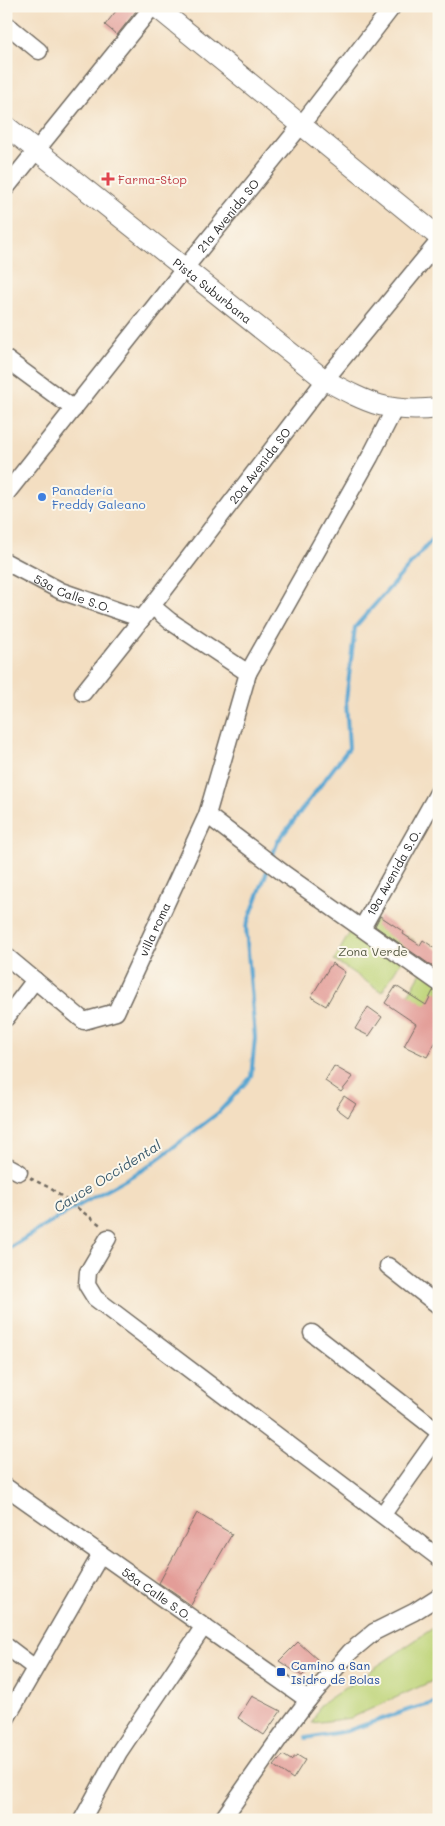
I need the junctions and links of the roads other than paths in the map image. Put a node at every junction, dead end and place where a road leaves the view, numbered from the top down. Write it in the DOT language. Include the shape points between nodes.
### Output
graph roads {
  1 [pos="154,6"];
  2 [pos="393,6"];
  3 [pos="6,24"];
  4 [pos="39,51"];
  5 [pos="302,124"];
  6 [pos="6,126"];
  7 [pos="36,150"];
  8 [pos="6,188"];
  9 [pos="439,239"];
  10 [pos="185,268"];
  11 [pos="6,359"];
  12 [pos="325,380"];
  13 [pos="439,408"];
  14 [pos="74,410"];
  15 [pos="394,410"];
  16 [pos="6,494"];
  17 [pos="6,562"];
  18 [pos="147,612"];
  19 [pos="248,673"];
  20 [pos="84,693"];
  21 [pos="439,790"];
  22 [pos="206,815"];
  23 [pos="362,928"];
  24 [pos="6,956"];
  25 [pos="35,980"];
  26 [pos="439,983"];
  27 [pos="6,1018"];
  28 [pos="106,1233"];
  29 [pos="388,1266"];
  30 [pos="439,1306"];
  31 [pos="312,1333"];
  32 [pos="439,1433"];
  33 [pos="6,1487"];
  34 [pos="382,1514"];
  35 [pos="101,1554"];
  36 [pos="439,1558"];
  37 [pos="439,1596"];
  38 [pos="204,1626"];
  39 [pos="6,1646"];
  40 [pos="35,1668"];
  41 [pos="308,1700"];
  42 [pos="6,1719"];
  43 [pos="82,1820"];
  44 [pos="222,1820"];
  1 -- 5 [label="main road"];
  1 -- 7 [label="street"];
  2 -- 5 [label="street, 21a Avenida SO"];
  3 -- 4 [label="street"];
  5 -- 9 [label="main road"];
  5 -- 10 [label="street, 21a Avenida SO"];
  6 -- 7 [label="main road, Pista Suburbana"];
  7 -- 8 [label="street"];
  7 -- 10 [label="main road, Pista Suburbana"];
  9 -- 12 [label="street, 20a Avenida SO"];
  10 -- 12 [label="main road, Pista Suburbana"];
  10 -- 14 [label="street, 21a Avenida SO"];
  11 -- 14 [label="street"];
  12 -- 15 [label="main road, Pista Suburbana" via="365,401"];
  12 -- 18 [label="street, 20a Avenida SO"];
  13 -- 15 [label="main road, Pista Suburbana"];
  14 -- 16 [label="street, 21a Avenida SO"];
  15 -- 19 [label="street, villa roma"];
  17 -- 18 [label="street, 53a Calle S.O." via="61,591"];
  18 -- 19 [label="street" via="170,621"];
  18 -- 20 [label="street, 20a Avenida SO"];
  19 -- 22 [label="street, villa roma"];
  21 -- 23 [label="street, 19a Avenida S.O."];
  22 -- 23 [label="street"];
  22 -- 25 [label="street, villa roma" via="116,1012 84,1021"];
  23 -- 26 [label="street"];
  24 -- 25 [label="street"];
  25 -- 27 [label="street"];
  28 -- 34 [label="street" via="88,1272 87,1285 95,1298"];
  29 -- 30 [label="street"];
  31 -- 32 [label="street"];
  32 -- 34 [label="street"];
  33 -- 35 [label="street, 58a Calle S.O."];
  34 -- 36 [label="street"];
  35 -- 38 [label="street, 58a Calle S.O."];
  35 -- 40 [label="street"];
  37 -- 41 [label="street" via="374,1632 350,1652"];
  38 -- 41 [label="street, 58a Calle S.O."];
  38 -- 43 [label="street" via="119,1752"];
  39 -- 40 [label="street"];
  40 -- 42 [label="street"];
  41 -- 44 [label="street"];
}
